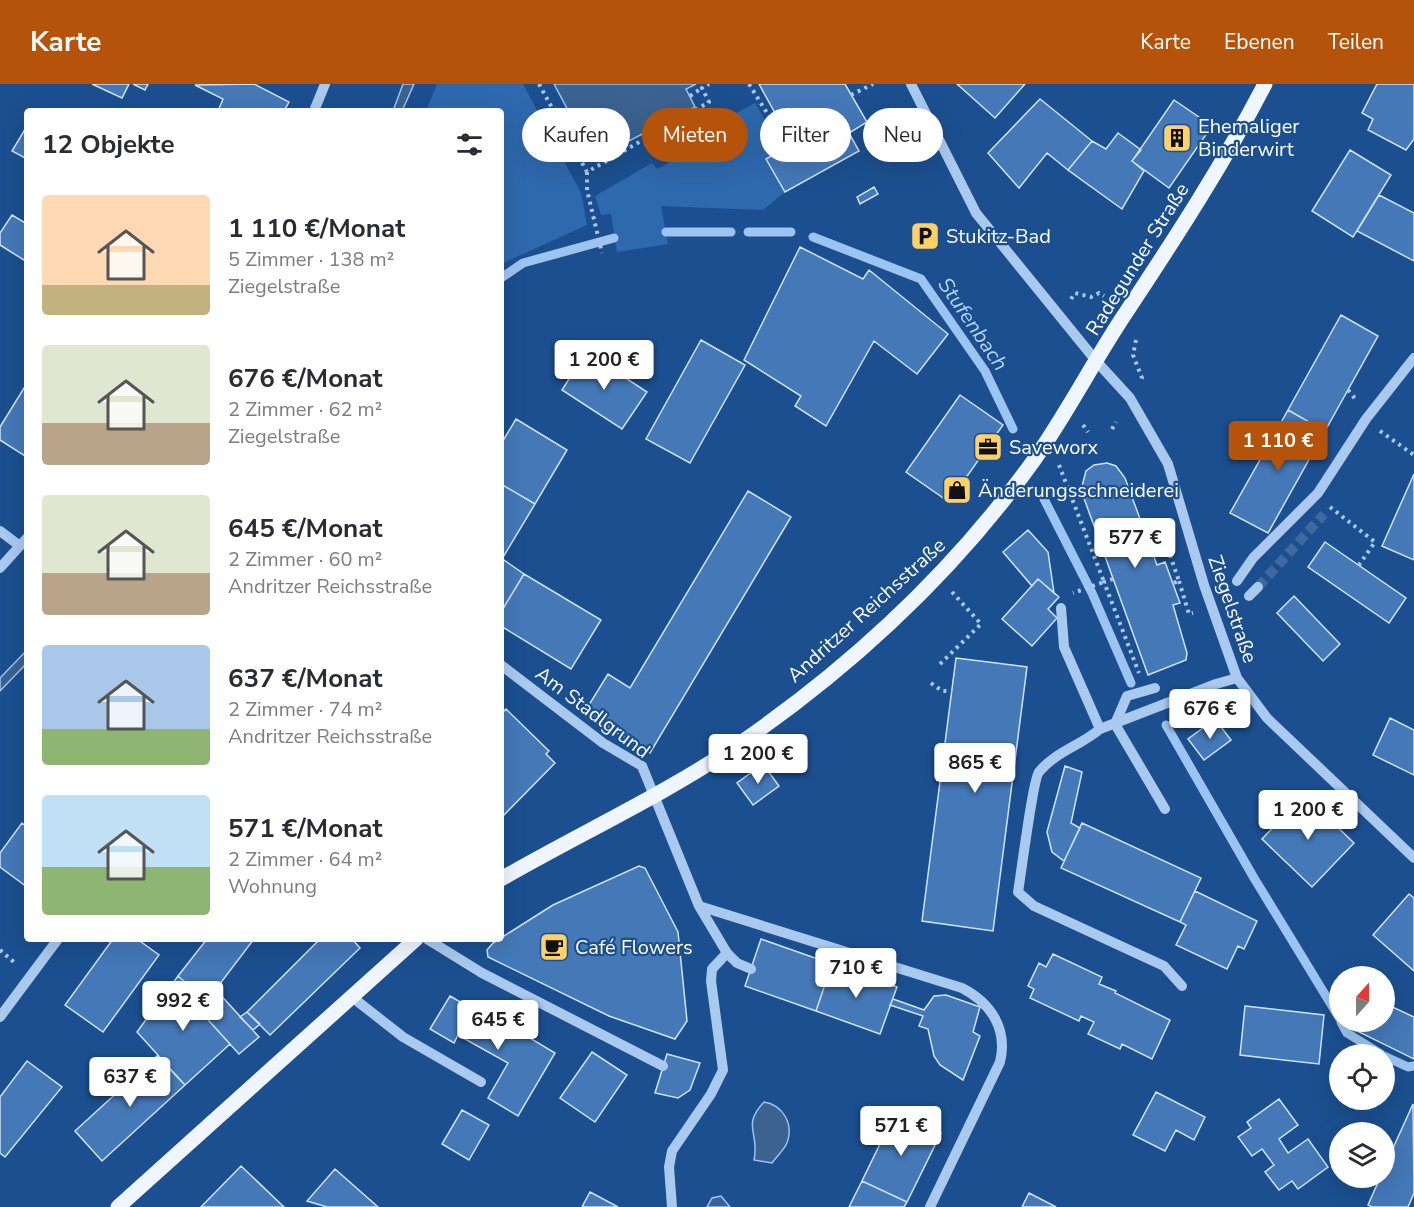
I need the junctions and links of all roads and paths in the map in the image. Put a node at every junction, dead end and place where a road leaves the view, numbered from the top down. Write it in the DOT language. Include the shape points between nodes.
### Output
graph roads {
  1 [pos="326,84"];
  2 [pos="539,84"];
  3 [pos="709,84"];
  4 [pos="749,84"];
  5 [pos="873,84"];
  6 [pos="911,84"];
  7 [pos="1265,84"];
  8 [pos="702,88"];
  9 [pos="851,95"];
  10 [pos="690,96"];
  11 [pos="315,108"];
  12 [pos="700,108"];
  13 [pos="764,108"];
  14 [pos="642,141"];
  15 [pos="587,172"];
  16 [pos="602,253"];
  17 [pos="1104,296"];
  18 [pos="1071,299"];
  19 [pos="1140,334"];
  20 [pos="1414,358"];
  21 [pos="1096,362"];
  22 [pos="1142,378"];
  23 [pos="1366,419"];
  24 [pos="1116,422"];
  25 [pos="1082,424"];
  26 [pos="1112,429"];
  27 [pos="1088,432"];
  28 [pos="1414,455"];
  29 [pos="1059,465"];
  30 [pos="1316,495"];
  31 [pos="0,531"];
  32 [pos="23,542"];
  33 [pos="1170,555"];
  34 [pos="1359,565"];
  35 [pos="0,568"];
  36 [pos="1113,579"];
  37 [pos="1179,581"];
  38 [pos="1237,581"];
  39 [pos="1104,582"];
  40 [pos="1173,583"];
  41 [pos="1258,587"];
  42 [pos="1083,590"];
  43 [pos="952,592"];
  44 [pos="1249,596"];
  45 [pos="1061,608"];
  46 [pos="1194,612"];
  47 [pos="940,664"];
  48 [pos="504,667"];
  49 [pos="1237,678"];
  50 [pos="931,684"];
  51 [pos="1150,689"];
  52 [pos="952,691"];
  53 [pos="1115,724"];
  54 [pos="1100,729"];
  55 [pos="655,794"];
  56 [pos="1164,809"];
  57 [pos="1414,858"];
  58 [pos="504,877"];
  59 [pos="699,906"];
  60 [pos="56,942"];
  61 [pos="413,942"];
  62 [pos="432,942"];
  63 [pos="727,953"];
  64 [pos="751,969"];
  65 [pos="1182,986"];
  66 [pos="352,997"];
  67 [pos="0,1017"];
  68 [pos="663,1066"];
  69 [pos="481,1082"];
  70 [pos="118,1207"];
  71 [pos="672,1207"];
  72 [pos="930,1207"];
  1 -- 11 [label="street"];
  2 -- 15 [label="path"];
  3 -- 8 [label="path"];
  4 -- 13 [label="path"];
  5 -- 9 [label="path"];
  6 -- 21 [label="street" via="976,213"];
  7 -- 21 [label="main road, Radegunder Straße" via="1182,229"];
  8 -- 10 [label="path"];
  8 -- 12 [label="path" via="709,102"];
  14 -- 15 [label="path"];
  15 -- 16 [label="path" via="586,190"];
  17 -- 18 [label="path" via="1075,293"];
  19 -- 22 [label="path" via="1133,355"];
  20 -- 23 [label="street"];
  21 -- 49 [label="street, Ziegelstraße" via="1130,398 1168,464"];
  21 -- 55 [label="main road, Andritzer Reichsstraße" via="1033,460 941,574 809,692 742,742"];
  23 -- 28 [label="path"];
  23 -- 30 [label="street"];
  24 -- 26 [label="path"];
  25 -- 27 [label="path"];
  29 -- 39 [label="path"];
  30 -- 34 [label="path" via="1375,542"];
  30 -- 38 [label="street" via="1253,558"];
  31 -- 32 [label="street"];
  32 -- 35 [label="street"];
  33 -- 37 [label="path"];
  36 -- 39 [label="path"];
  37 -- 40 [label="path"];
  37 -- 46 [label="path" via="1189,614"];
  39 -- 42 [label="path"];
  39 -- 51 [label="path"];
  41 -- 44 [label="street"];
  43 -- 47 [label="path" via="981,624"];
  45 -- 54 [label="street" via="1064,647"];
  48 -- 55 [label="street, Am Stadlgrund" via="603,743 642,766"];
  49 -- 53 [label="street"];
  49 -- 57 [label="street, Ziegelstraße" via="1267,718"];
  50 -- 52 [label="path"];
  51 -- 53 [label="street" via="1127,696"];
  53 -- 54 [label="street"];
  53 -- 56 [label="street"];
  54 -- 65 [label="street" via="1059,753 1036,774 1018,892 1034,906 1164,966"];
  55 -- 58 [label="main road, Andritzer Reichsstraße"];
  55 -- 59 [label="street"];
  59 -- 63 [label="street"];
  59 -- 72 [label="street" via="962,988 987,1005 1002,1041 1000,1062"];
  60 -- 67 [label="street"];
  61 -- 66 [label="main road"];
  62 -- 68 [label="street" via="482,973"];
  63 -- 64 [label="street"];
  63 -- 71 [label="street" via="712,969 711,981 723,1070 672,1151"];
  66 -- 69 [label="street" via="403,1037"];
  66 -- 70 [label="main road"];
}
